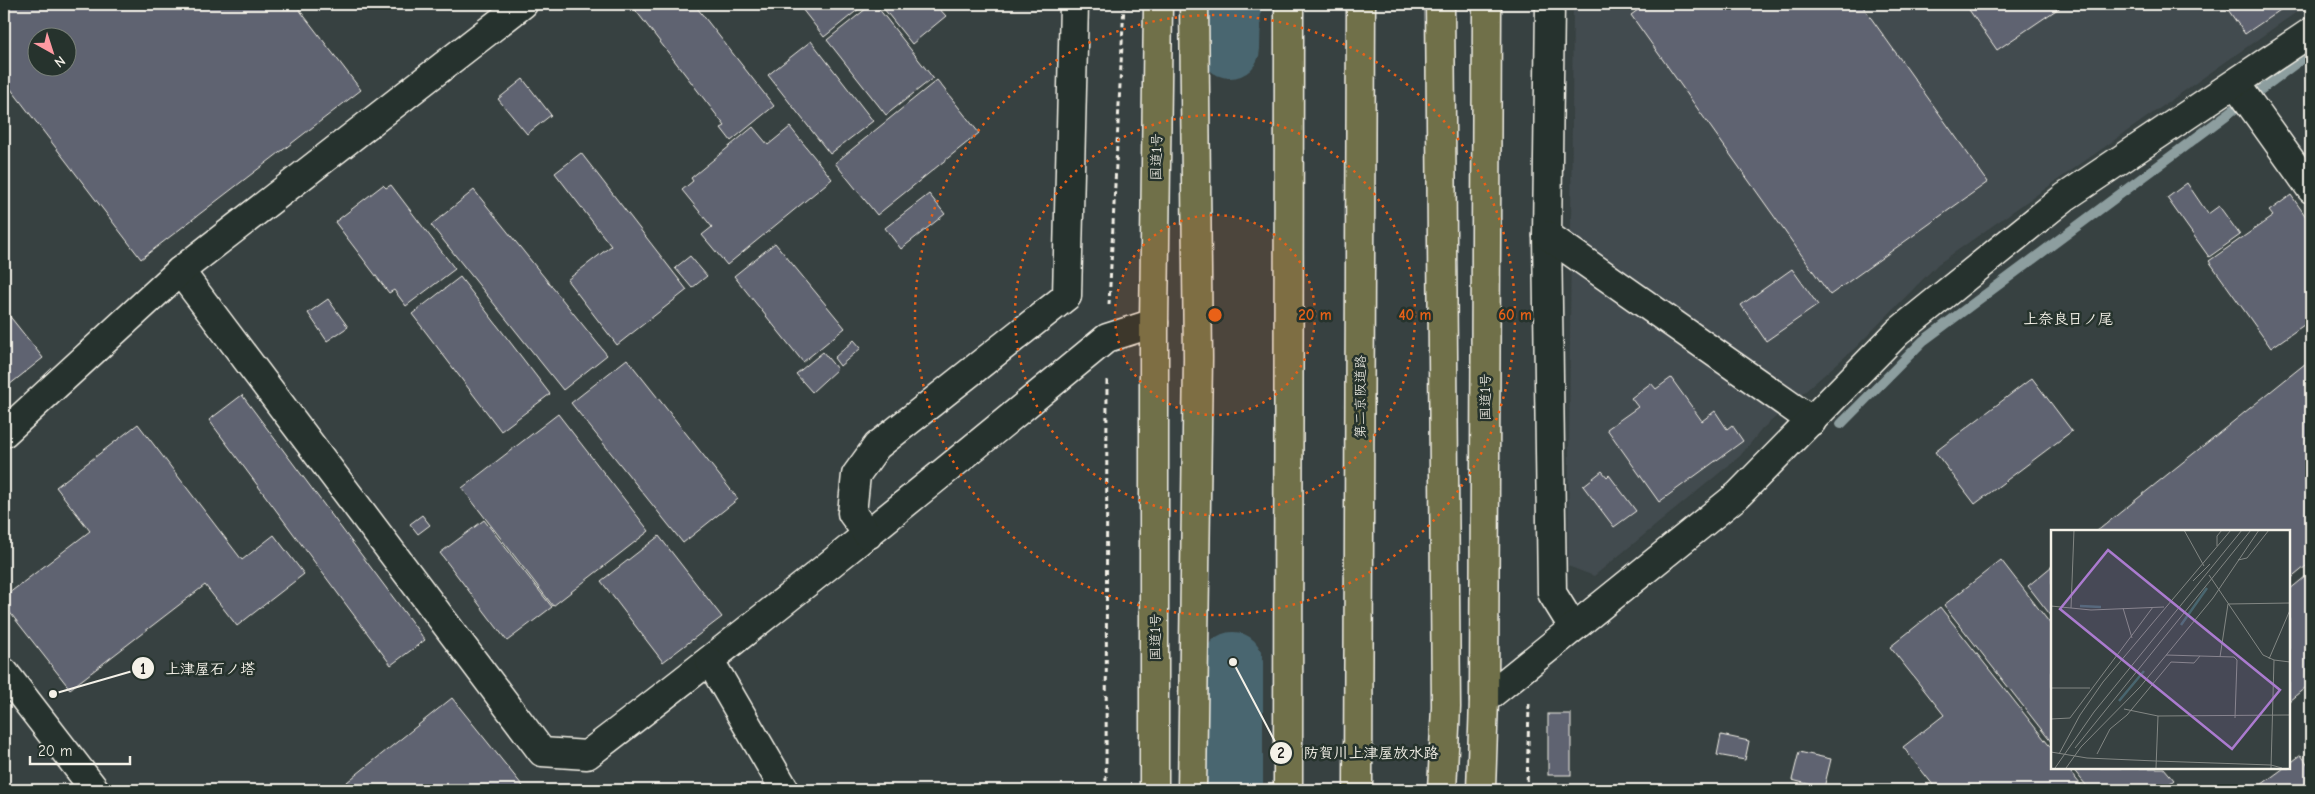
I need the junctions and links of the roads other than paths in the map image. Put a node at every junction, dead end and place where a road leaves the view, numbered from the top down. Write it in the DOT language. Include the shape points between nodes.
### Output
graph roads {
  1 [pos="523,4"];
  2 [pos="1074,4"];
  3 [pos="1158,4"];
  4 [pos="1194,4"];
  5 [pos="1289,4"];
  6 [pos="1361,4"];
  7 [pos="1440,4"];
  8 [pos="1487,4"];
  9 [pos="1550,4"];
  10 [pos="2311,32"];
  11 [pos="2236,84"];
  12 [pos="2311,189"];
  13 [pos="1547,235"];
  14 [pos="180,271"];
  15 [pos="1154,324"];
  16 [pos="1812,422"];
  17 [pos="4,433"];
  18 [pos="868,536"];
  19 [pos="1573,627"];
  20 [pos="710,661"];
  21 [pos="4,672"];
  22 [pos="1484,700"];
  23 [pos="95,790"];
  24 [pos="785,790"];
  25 [pos="1154,790"];
  26 [pos="1192,790"];
  27 [pos="1288,790"];
  28 [pos="1358,790"];
  29 [pos="1442,790"];
  30 [pos="1481,790"];
  1 -- 14 [label="street"];
  2 -- 18 [label="street" via="1067,296 877,446 856,475 852,513"];
  3 -- 15 [label="highway, 国道1号"];
  4 -- 26 [label="highway" via="1198,358"];
  5 -- 27 [label="highway"];
  6 -- 28 [label="highway, 第二京阪道路"];
  7 -- 29 [label="highway" via="1446,707"];
  8 -- 22 [label="highway, 国道1号"];
  9 -- 13 [label="street"];
  10 -- 11 [label="street"];
  11 -- 12 [label="street"];
  11 -- 16 [label="street" via="2066,197 1898,332"];
  13 -- 16 [label="street"];
  13 -- 19 [label="street" via="1552,593"];
  14 -- 17 [label="street"];
  14 -- 20 [label="street" via="542,752 588,755"];
  15 -- 18 [label="street" via="1107,338"];
  15 -- 25 [label="highway, 国道1号"];
  16 -- 19 [label="street" via="1738,495"];
  18 -- 20 [label="street"];
  19 -- 22 [label="street"];
  20 -- 24 [label="street"];
  21 -- 23 [label="street"];
  22 -- 30 [label="highway, 国道1号"];
}
